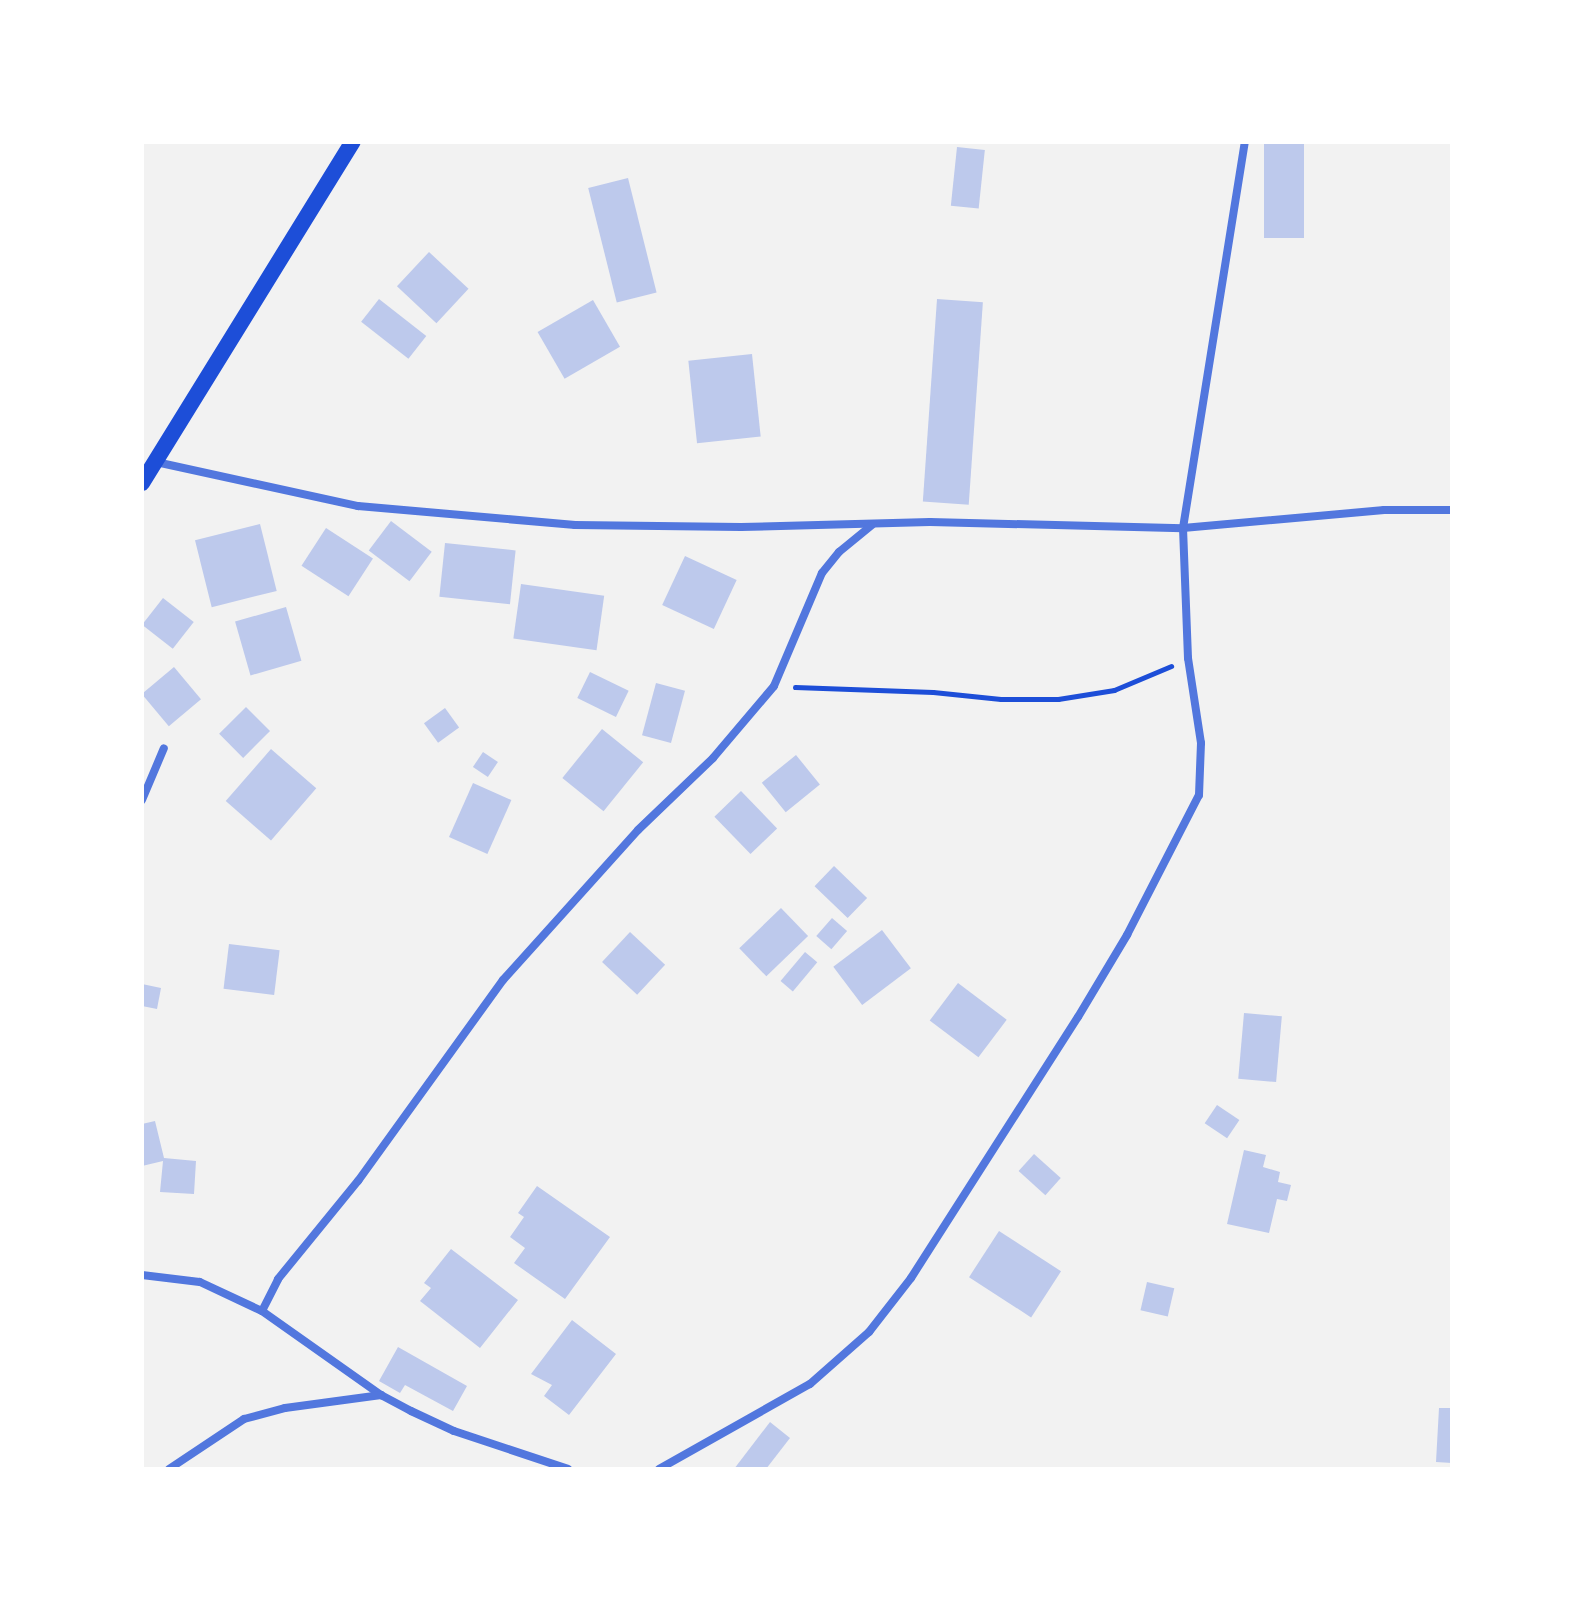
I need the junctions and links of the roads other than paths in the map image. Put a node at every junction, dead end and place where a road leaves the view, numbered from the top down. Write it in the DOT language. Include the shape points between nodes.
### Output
graph roads {
  1 [pos="353,142"];
  2 [pos="1245,142"];
  3 [pos="156,462"];
  4 [pos="142,483"];
  5 [pos="1452,510"];
  6 [pos="873,524"];
  7 [pos="1183,528"];
  8 [pos="164,748"];
  9 [pos="142,800"];
  10 [pos="142,1275"];
  11 [pos="262,1311"];
  12 [pos="381,1395"];
  13 [pos="169,1469"];
  14 [pos="568,1469"];
  15 [pos="659,1469"];
  1 -- 3 [label="main road"];
  2 -- 7 [label="street"];
  3 -- 4 [label="main road"];
  3 -- 6 [label="street" via="358,506 575,525"];
  5 -- 7 [label="street" via="1384,510"];
  6 -- 7 [label="street"];
  6 -- 11 [label="street" via="822,573 774,686 503,980 358,1181 278,1279"];
  7 -- 15 [label="street" via="1188,658 1201,743 1199,795 1127,935 911,1278 847,1355 810,1384"];
  8 -- 9 [label="street"];
  10 -- 11 [label="street" via="200,1282"];
  11 -- 12 [label="street"];
  12 -- 13 [label="street" via="244,1419"];
  12 -- 14 [label="street" via="454,1431"];
}
